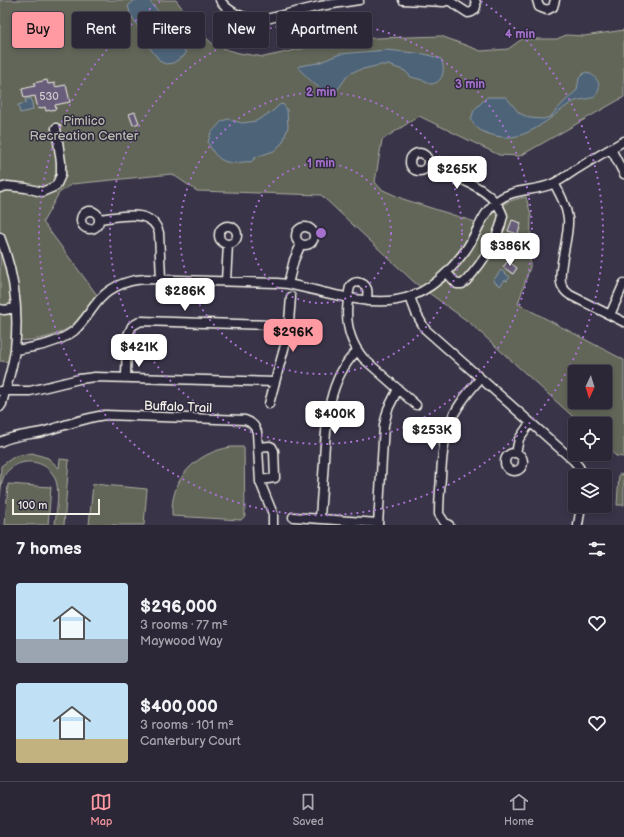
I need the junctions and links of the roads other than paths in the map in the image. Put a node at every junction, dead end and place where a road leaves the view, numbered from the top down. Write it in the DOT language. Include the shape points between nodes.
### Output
graph roads {
  1 [pos="220,0"];
  2 [pos="359,0"];
  3 [pos="403,0"];
  4 [pos="447,0"];
  5 [pos="475,0"];
  6 [pos="537,0"];
  7 [pos="555,0"];
  8 [pos="327,2"];
  9 [pos="56,128"];
  10 [pos="624,140"];
  11 [pos="611,149"];
  12 [pos="427,166"];
  13 [pos="624,174"];
  14 [pos="554,183"];
  15 [pos="0,188"];
  16 [pos="495,203"];
  17 [pos="99,219"];
  18 [pos="0,237"];
  19 [pos="228,244"];
  20 [pos="301,244"];
  21 [pos="447,273"];
  22 [pos="161,279"];
  23 [pos="226,281"];
  24 [pos="624,283"];
  25 [pos="288,284"];
  26 [pos="292,296"];
  27 [pos="348,297"];
  28 [pos="410,297"];
  29 [pos="367,301"];
  30 [pos="16,308"];
  31 [pos="0,309"];
  32 [pos="610,315"];
  33 [pos="624,322"];
  34 [pos="288,334"];
  35 [pos="15,350"];
  36 [pos="357,351"];
  37 [pos="126,378"];
  38 [pos="480,379"];
  39 [pos="275,382"];
  40 [pos="398,389"];
  41 [pos="2,393"];
  42 [pos="269,404"];
  43 [pos="416,405"];
  44 [pos="0,407"];
  45 [pos="530,422"];
  46 [pos="0,442"];
  47 [pos="258,447"];
  48 [pos="516,453"];
  49 [pos="581,469"];
  50 [pos="260,480"];
  51 [pos="580,513"];
  52 [pos="293,517"];
  53 [pos="320,519"];
  54 [pos="378,524"];
  55 [pos="273,525"];
  56 [pos="449,525"];
  57 [pos="578,525"];
  1 -- 8 [label="street" via="235,14 262,20"];
  2 -- 8 [label="street"];
  3 -- 4 [label="street"];
  4 -- 5 [label="street" via="468,13 475,10"];
  6 -- 7 [label="street" via="539,7 546,10 553,7"];
  9 -- 15 [label="street" via="61,162 61,175 56,186 42,192 6,186"];
  10 -- 11 [label="street"];
  11 -- 13 [label="street"];
  11 -- 14 [label="street"];
  12 -- 16 [label="street" via="483,190"];
  14 -- 16 [label="street" via="542,188 512,193"];
  14 -- 32 [label="street" via="564,203 568,219 562,286 570,295"];
  16 -- 21 [label="street" via="483,217 471,242"];
  16 -- 21 [label="street" via="502,212 502,220 483,260 462,284 457,284"];
  17 -- 22 [label="street" via="139,215 152,220 159,233"];
  18 -- 30 [label="street" via="10,270"];
  19 -- 23 [label="street"];
  20 -- 25 [label="street"];
  21 -- 28 [label="street" via="431,286"];
  22 -- 23 [label="street"];
  22 -- 35 [label="street" via="134,280 114,286 103,295 83,323 73,332 45,345"];
  23 -- 25 [label="street"];
  24 -- 32 [label="street"];
  25 -- 27 [label="street"];
  26 -- 34 [label="street"];
  27 -- 29 [label="street"];
  27 -- 29 [label="street" via="350,287 360,282 366,287"];
  27 -- 36 [label="street" via="348,326"];
  28 -- 29 [label="street" via="386,302"];
  28 -- 38 [label="street" via="425,329"];
  30 -- 31 [label="street"];
  30 -- 35 [label="street"];
  32 -- 33 [label="street"];
  34 -- 37 [label="street" via="284,327 273,325 141,321 132,326 128,337"];
  34 -- 39 [label="street"];
  35 -- 41 [label="street"];
  36 -- 40 [label="street"];
  36 -- 53 [label="street" via="340,375 327,416"];
  37 -- 39 [label="street"];
  37 -- 41 [label="street" via="95,377 30,391"];
  38 -- 45 [label="street"];
  38 -- 56 [label="street" via="455,411 444,442 439,514"];
  39 -- 42 [label="street"];
  40 -- 43 [label="street"];
  40 -- 54 [label="street" via="388,409 384,425"];
  41 -- 44 [label="street"];
  45 -- 48 [label="street" via="519,439"];
  45 -- 49 [label="street"];
  46 -- 47 [label="street, Buffalo Trail" via="10,437 41,432 97,416 114,415 245,420 255,427"];
  47 -- 50 [label="street, Buffalo Trail"];
  47 -- 50 [label="street" via="272,447 274,451 275,478"];
  50 -- 55 [label="street, Buffalo Trail" via="273,514"];
  51 -- 57 [label="street"];
  52 -- 53 [label="street"];
  53 -- 54 [label="street"];
}
